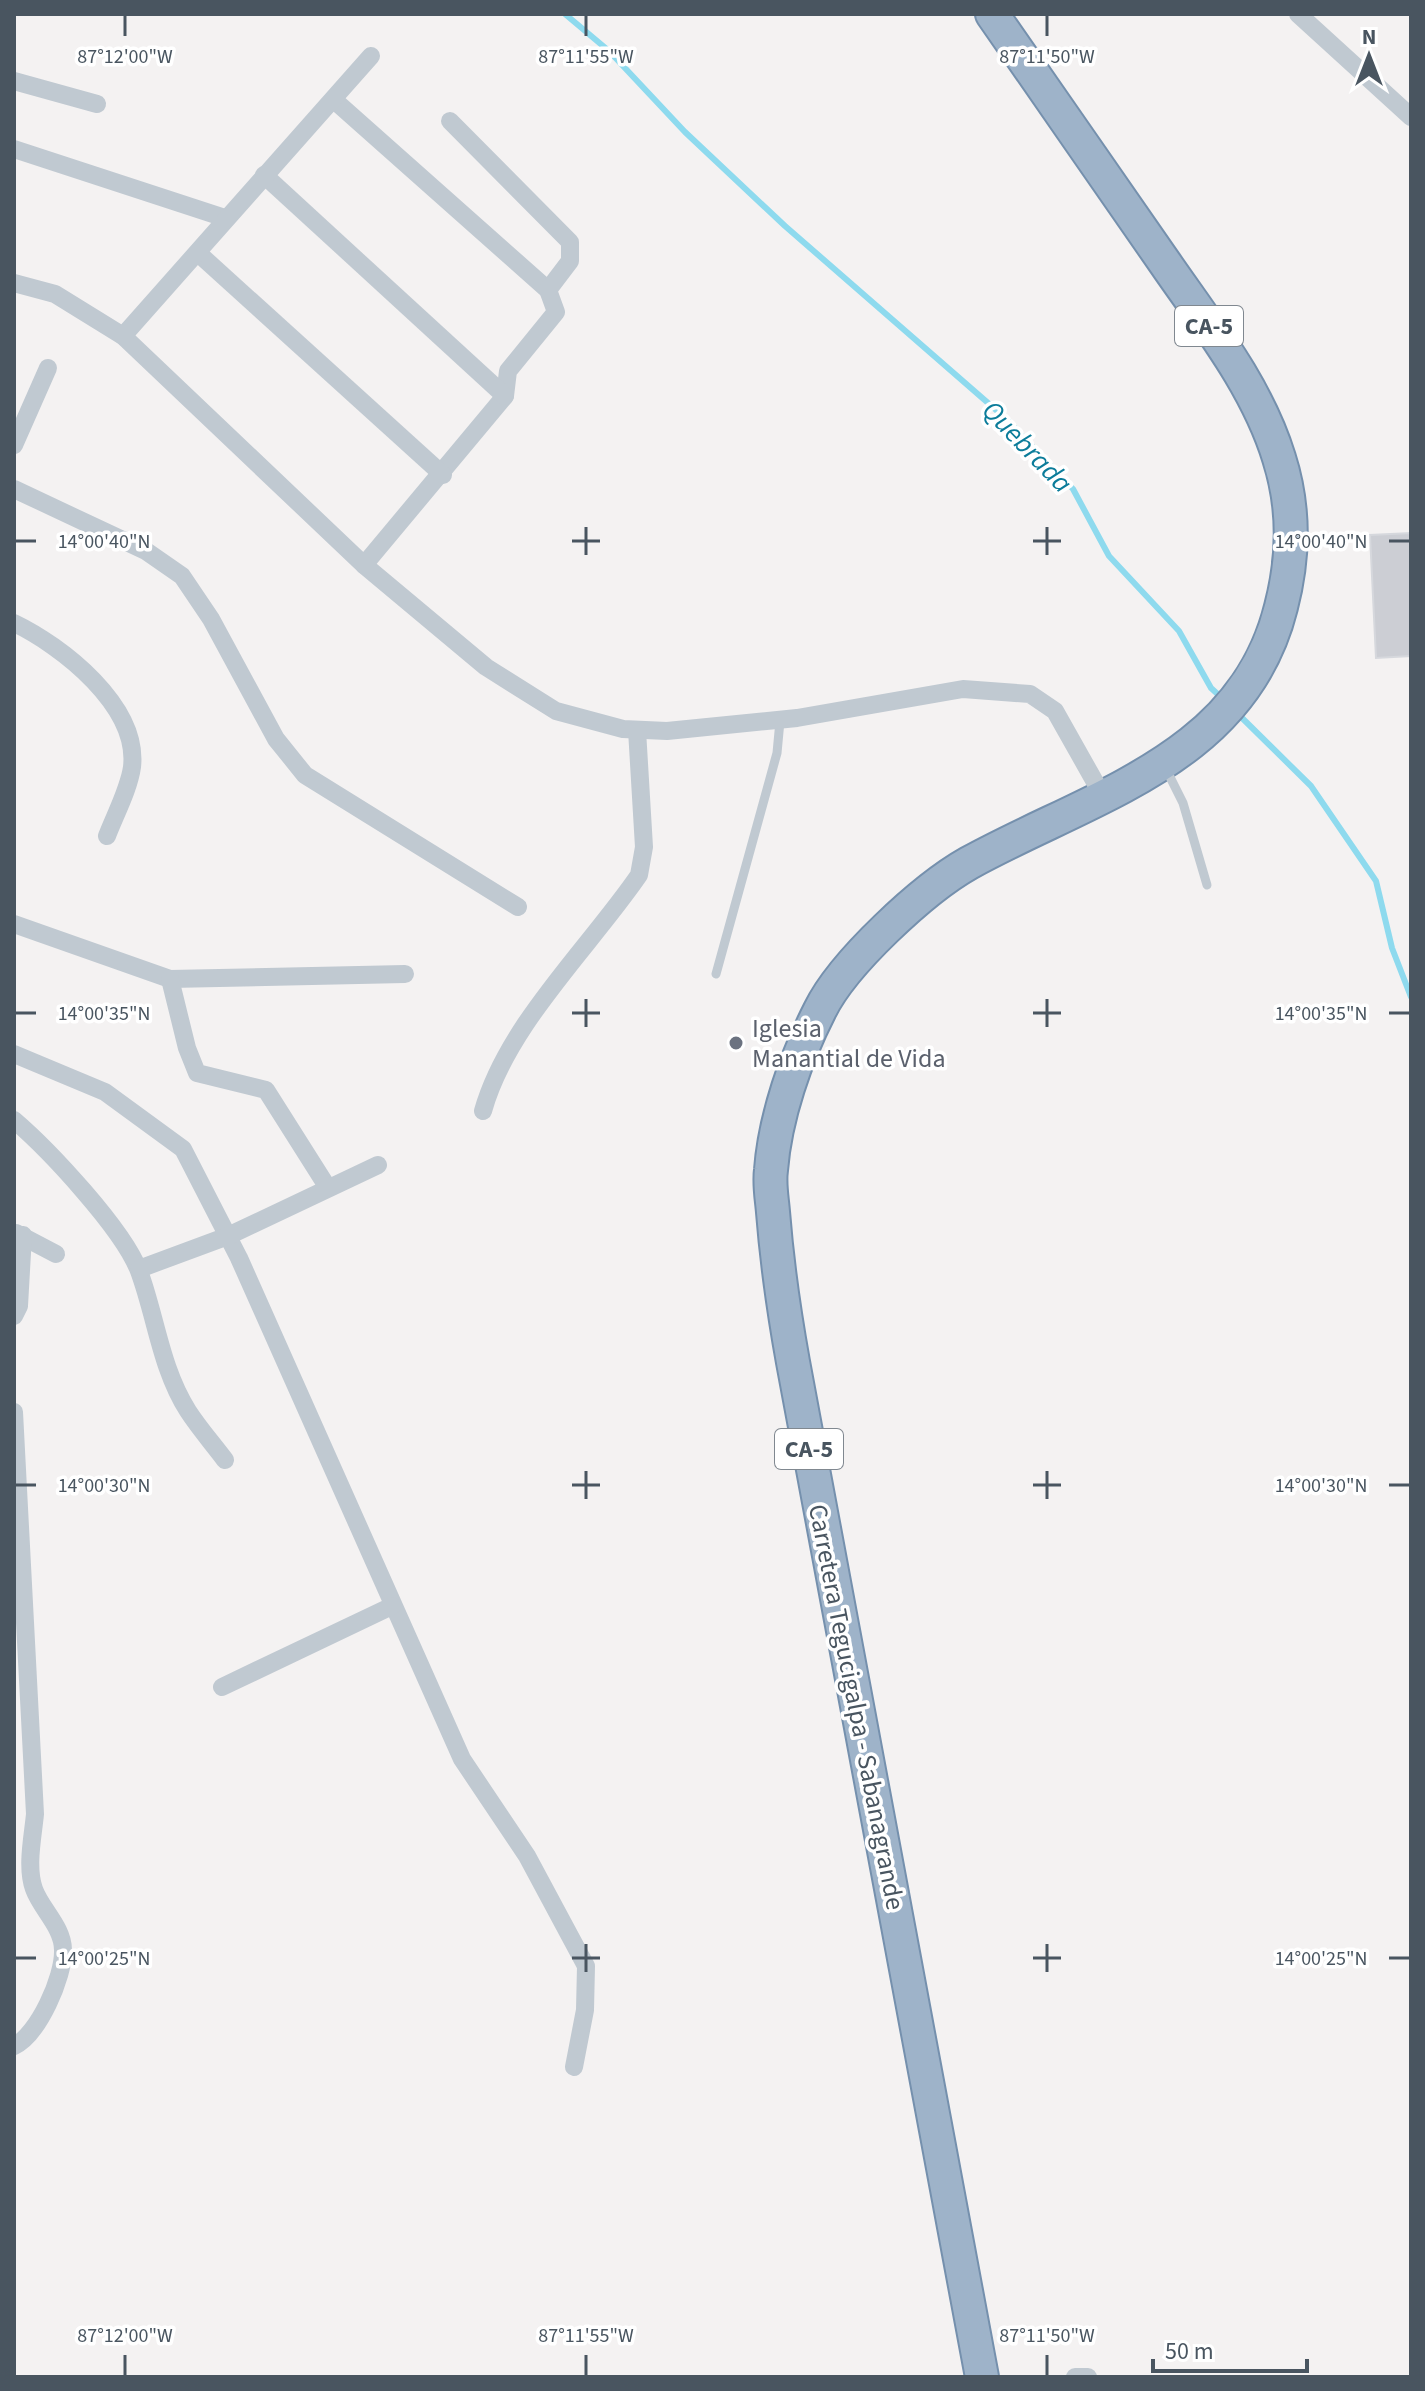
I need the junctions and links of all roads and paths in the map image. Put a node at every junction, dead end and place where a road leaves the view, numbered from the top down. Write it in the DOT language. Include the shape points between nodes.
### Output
graph roads {
  1 [pos="992,14"];
  2 [pos="1298,14"];
  3 [pos="371,56"];
  4 [pos="14,81"];
  5 [pos="334,100"];
  6 [pos="97,104"];
  7 [pos="1411,117"];
  8 [pos="450,121"];
  9 [pos="14,149"];
  10 [pos="264,175"];
  11 [pos="225,218"];
  12 [pos="198,253"];
  13 [pos="14,283"];
  14 [pos="548,290"];
  15 [pos="123,336"];
  16 [pos="48,368"];
  17 [pos="505,396"];
  18 [pos="14,445"];
  19 [pos="443,475"];
  20 [pos="14,489"];
  21 [pos="364,565"];
  22 [pos="14,623"];
  23 [pos="780,721"];
  24 [pos="637,730"];
  25 [pos="1163,762"];
  26 [pos="1104,798"];
  27 [pos="107,836"];
  28 [pos="1207,885"];
  29 [pos="518,907"];
  30 [pos="14,924"];
  31 [pos="405,974"];
  32 [pos="716,974"];
  33 [pos="170,979"];
  34 [pos="14,1054"];
  35 [pos="483,1111"];
  36 [pos="14,1120"];
  37 [pos="378,1165"];
  38 [pos="328,1188"];
  39 [pos="18,1234"];
  40 [pos="228,1236"];
  41 [pos="56,1254"];
  42 [pos="139,1269"];
  43 [pos="14,1316"];
  44 [pos="14,1412"];
  45 [pos="225,1460"];
  46 [pos="19,1558"];
  47 [pos="392,1606"];
  48 [pos="222,1687"];
  49 [pos="14,2046"];
  50 [pos="574,2067"];
  51 [pos="982,2377"];
  52 [pos="1075,2377"];
  53 [pos="1088,2377"];
  1 -- 25 [label="highway, Carretera Tegucigalpa - Sabanagrande / CA-5" via="1261,409 1292,511 1291,551 1274,638 1215,727"];
  2 -- 7 [label="street"];
  3 -- 5 [label="street"];
  4 -- 6 [label="street"];
  5 -- 10 [label="street"];
  5 -- 14 [label="street"];
  8 -- 14 [label="street" via="570,242 570,261"];
  9 -- 11 [label="street"];
  10 -- 11 [label="street"];
  10 -- 17 [label="street"];
  11 -- 12 [label="street"];
  12 -- 15 [label="street"];
  12 -- 19 [label="street"];
  13 -- 15 [label="street" via="55,294"];
  14 -- 17 [label="street" via="556,312 508,371"];
  15 -- 21 [label="street"];
  16 -- 18 [label="street"];
  17 -- 19 [label="street"];
  19 -- 21 [label="street"];
  20 -- 29 [label="street" via="146,551 182,576 276,739 305,775"];
  21 -- 24 [label="street" via="486,667 556,711"];
  22 -- 27 [label="street" via="43,636 100,686 123,719 132,766"];
  23 -- 24 [label="street"];
  23 -- 26 [label="street" via="963,689 1030,694 1055,711"];
  23 -- 32 [label="lane" via="777,753"];
  24 -- 35 [label="street" via="644,847 639,875 517,1041 489,1089"];
  25 -- 26 [label="highway, Carretera Tegucigalpa - Sabanagrande / CA-5"];
  25 -- 28 [label="lane" via="1183,803"];
  26 -- 51 [label="highway, Carretera Tegucigalpa - Sabanagrande / CA-5" via="965,865 887,928 851,967 820,1008 809,1035 788,1091 770,1171 777,1268 790,1346"];
  30 -- 33 [label="street"];
  31 -- 33 [label="street"];
  33 -- 38 [label="street" via="197,1073 266,1090"];
  34 -- 40 [label="street" via="105,1092 183,1149"];
  36 -- 42 [label="street" via="117,1231"];
  37 -- 38 [label="street"];
  38 -- 40 [label="street"];
  39 -- 41 [label="street"];
  39 -- 43 [label="street" via="19,1306"];
  40 -- 42 [label="street"];
  40 -- 47 [label="street"];
  42 -- 45 [label="street" via="163,1354 186,1409"];
  44 -- 46 [label="street"];
  46 -- 49 [label="street" via="35,1814 33,1888 54,1921 64,1950 48,2006 28,2040"];
  47 -- 48 [label="street"];
  47 -- 50 [label="street" via="462,1759 527,1856 586,1966 585,2010"];
  52 -- 53 [label="street"];
}
